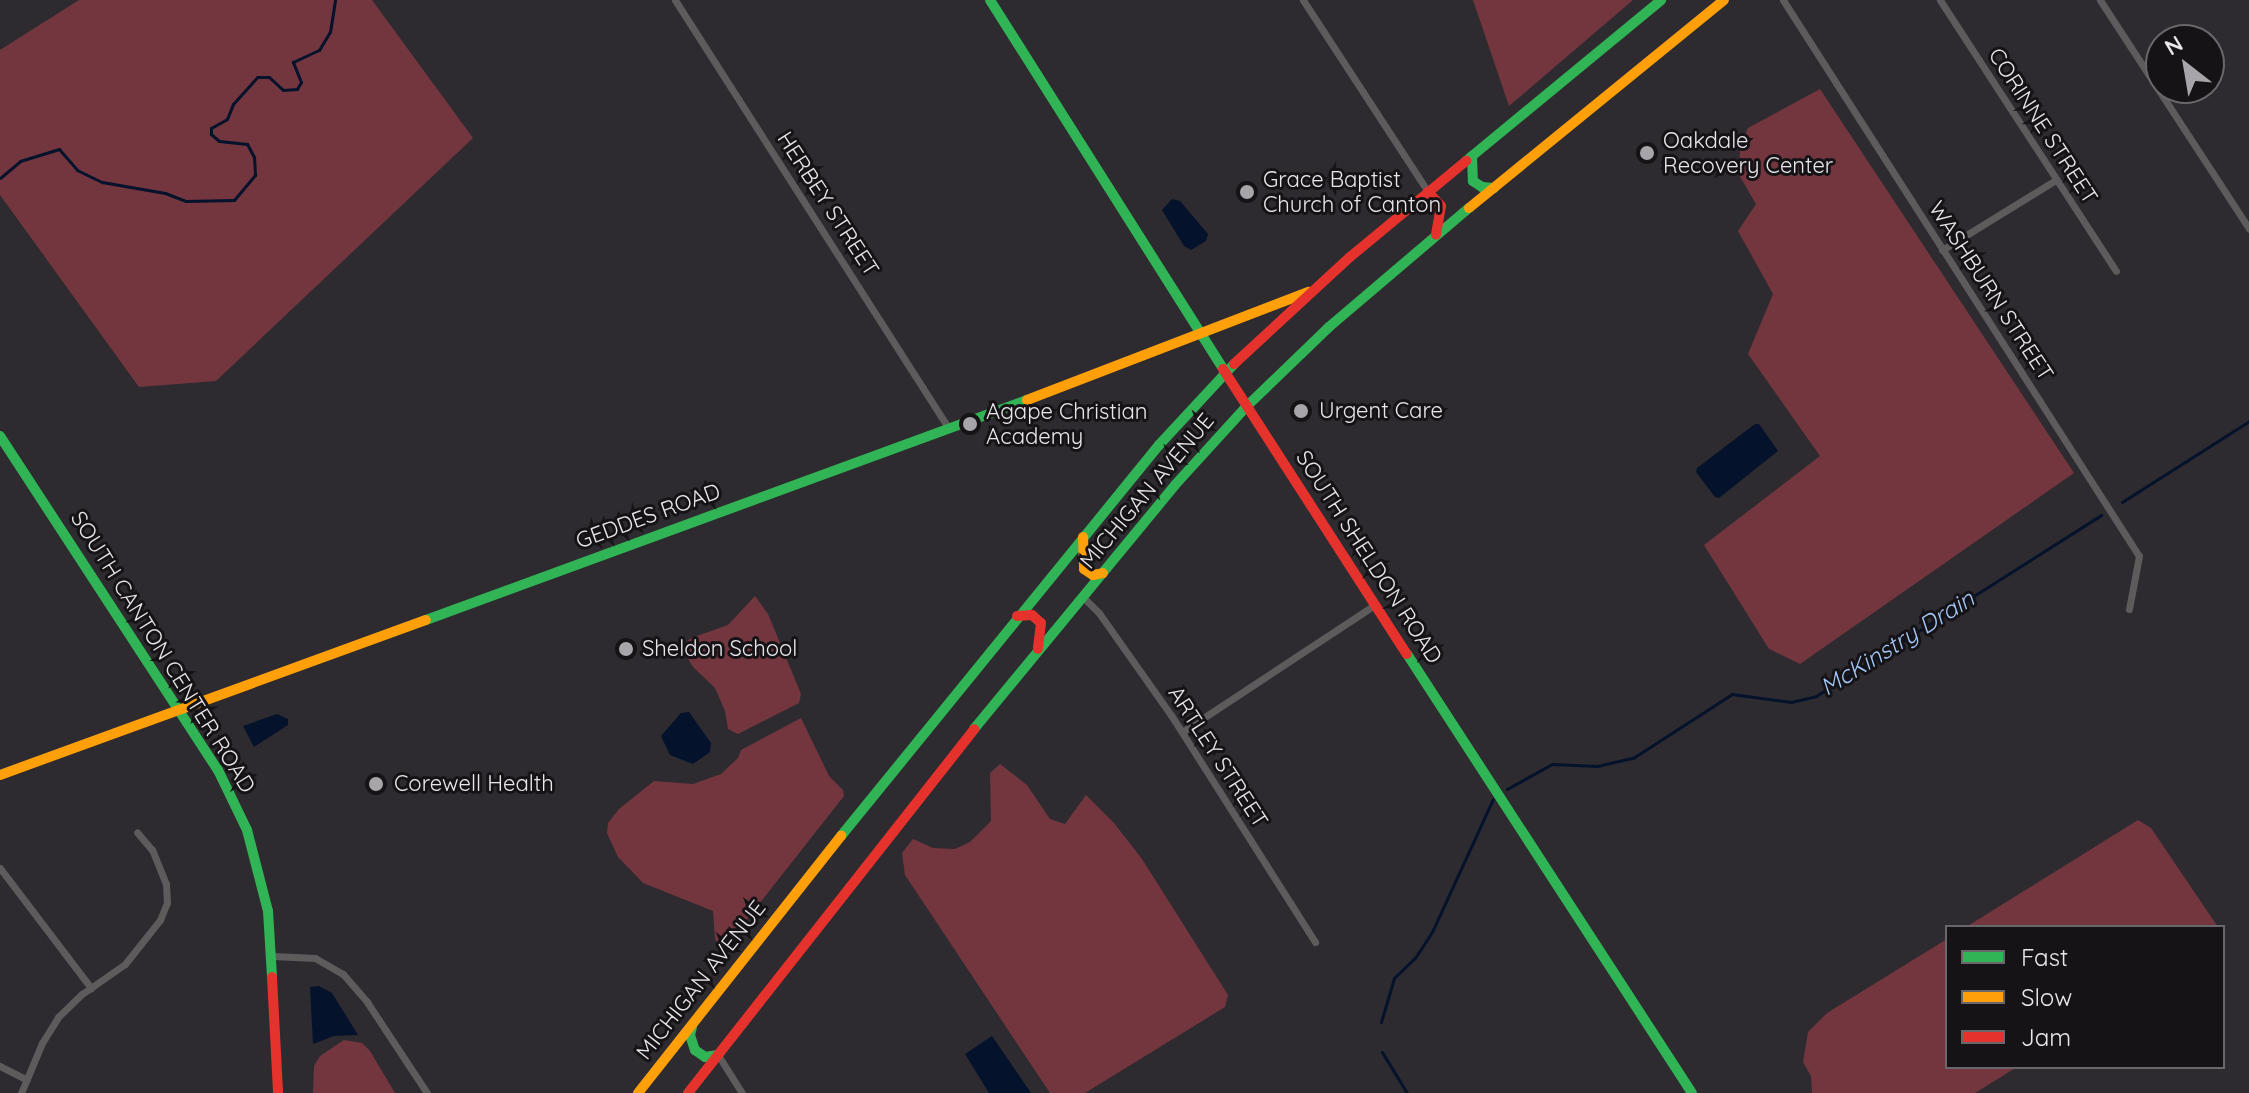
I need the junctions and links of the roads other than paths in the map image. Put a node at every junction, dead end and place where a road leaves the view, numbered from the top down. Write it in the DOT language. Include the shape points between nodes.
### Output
graph roads {
  1 [pos="675,0"];
  2 [pos="990,0"];
  3 [pos="1303,0"];
  4 [pos="1661,0"];
  5 [pos="1724,0"];
  6 [pos="1783,0"];
  7 [pos="1940,0"];
  8 [pos="2100,0"];
  9 [pos="1472,156"];
  10 [pos="2056,180"];
  11 [pos="1494,188"];
  12 [pos="1428,192"];
  13 [pos="2249,229"];
  14 [pos="1435,235"];
  15 [pos="1942,250"];
  16 [pos="2116,271"];
  17 [pos="1309,292"];
  18 [pos="1203,334"];
  19 [pos="1226,371"];
  20 [pos="1247,406"];
  21 [pos="949,429"];
  22 [pos="0,436"];
  23 [pos="1083,537"];
  24 [pos="1103,573"];
  25 [pos="1083,597"];
  26 [pos="1376,604"];
  27 [pos="2129,609"];
  28 [pos="1017,616"];
  29 [pos="1037,654"];
  30 [pos="180,709"];
  31 [pos="1182,732"];
  32 [pos="0,775"];
  33 [pos="137,832"];
  34 [pos="0,869"];
  35 [pos="1315,942"];
  36 [pos="273,956"];
  37 [pos="91,988"];
  38 [pos="694,1023"];
  39 [pos="718,1055"];
  40 [pos="0,1066"];
  41 [pos="27,1080"];
  42 [pos="21,1093"];
  43 [pos="278,1093"];
  44 [pos="427,1093"];
  45 [pos="638,1093"];
  46 [pos="688,1093"];
  47 [pos="742,1093"];
  48 [pos="1692,1093"];
  1 -- 21 [label="street, HERBEY STREET"];
  2 -- 18 [label="main road, SOUTH SHELDON ROAD"];
  3 -- 12 [label="street"];
  4 -- 9 [label="main road, MICHIGAN AVENUE"];
  5 -- 11 [label="main road, MICHIGAN AVENUE"];
  6 -- 15 [label="street, WASHBURN STREET"];
  7 -- 10 [label="street, CORINNE STREET"];
  8 -- 13 [label="street"];
  9 -- 11 [label="main road" via="1473,181"];
  9 -- 12 [label="main road, MICHIGAN AVENUE"];
  10 -- 15 [label="street"];
  10 -- 16 [label="street, CORINNE STREET"];
  11 -- 14 [label="main road, MICHIGAN AVENUE"];
  12 -- 14 [label="main road" via="1441,206"];
  12 -- 17 [label="main road, MICHIGAN AVENUE"];
  14 -- 20 [label="main road, MICHIGAN AVENUE"];
  15 -- 27 [label="street, WASHBURN STREET" via="2139,556"];
  17 -- 18 [label="main road, GEDDES ROAD"];
  17 -- 19 [label="main road, MICHIGAN AVENUE"];
  18 -- 19 [label="main road, SOUTH SHELDON ROAD"];
  18 -- 21 [label="main road, GEDDES ROAD"];
  19 -- 20 [label="main road, SOUTH SHELDON ROAD"];
  19 -- 23 [label="main road, MICHIGAN AVENUE"];
  20 -- 24 [label="main road, MICHIGAN AVENUE"];
  20 -- 26 [label="main road, SOUTH SHELDON ROAD"];
  21 -- 30 [label="main road, GEDDES ROAD"];
  22 -- 30 [label="main road, SOUTH CANTON CENTER ROAD"];
  23 -- 24 [label="main road" via="1084,569 1093,575"];
  23 -- 28 [label="main road, MICHIGAN AVENUE"];
  24 -- 25 [label="main road, MICHIGAN AVENUE"];
  25 -- 29 [label="main road, MICHIGAN AVENUE"];
  25 -- 31 [label="street, ARTLEY STREET"];
  26 -- 31 [label="street"];
  26 -- 48 [label="main road, SOUTH SHELDON ROAD"];
  28 -- 29 [label="main road" via="1032,615 1041,623"];
  28 -- 38 [label="main road, MICHIGAN AVENUE"];
  29 -- 39 [label="main road, MICHIGAN AVENUE"];
  30 -- 32 [label="main road, GEDDES ROAD"];
  30 -- 36 [label="main road, SOUTH CANTON CENTER ROAD" via="247,830 264,889"];
  31 -- 35 [label="street, ARTLEY STREET"];
  33 -- 37 [label="street" via="164,877 167,896 160,920 125,964"];
  34 -- 37 [label="street"];
  36 -- 43 [label="main road, SOUTH CANTON CENTER ROAD"];
  36 -- 44 [label="street" via="315,958 343,974"];
  37 -- 41 [label="street" via="52,1024"];
  38 -- 39 [label="main road" via="690,1035 695,1050 705,1057"];
  38 -- 45 [label="main road, MICHIGAN AVENUE"];
  39 -- 46 [label="main road, MICHIGAN AVENUE"];
  39 -- 47 [label="street"];
  40 -- 41 [label="street"];
  41 -- 42 [label="street"];
}
